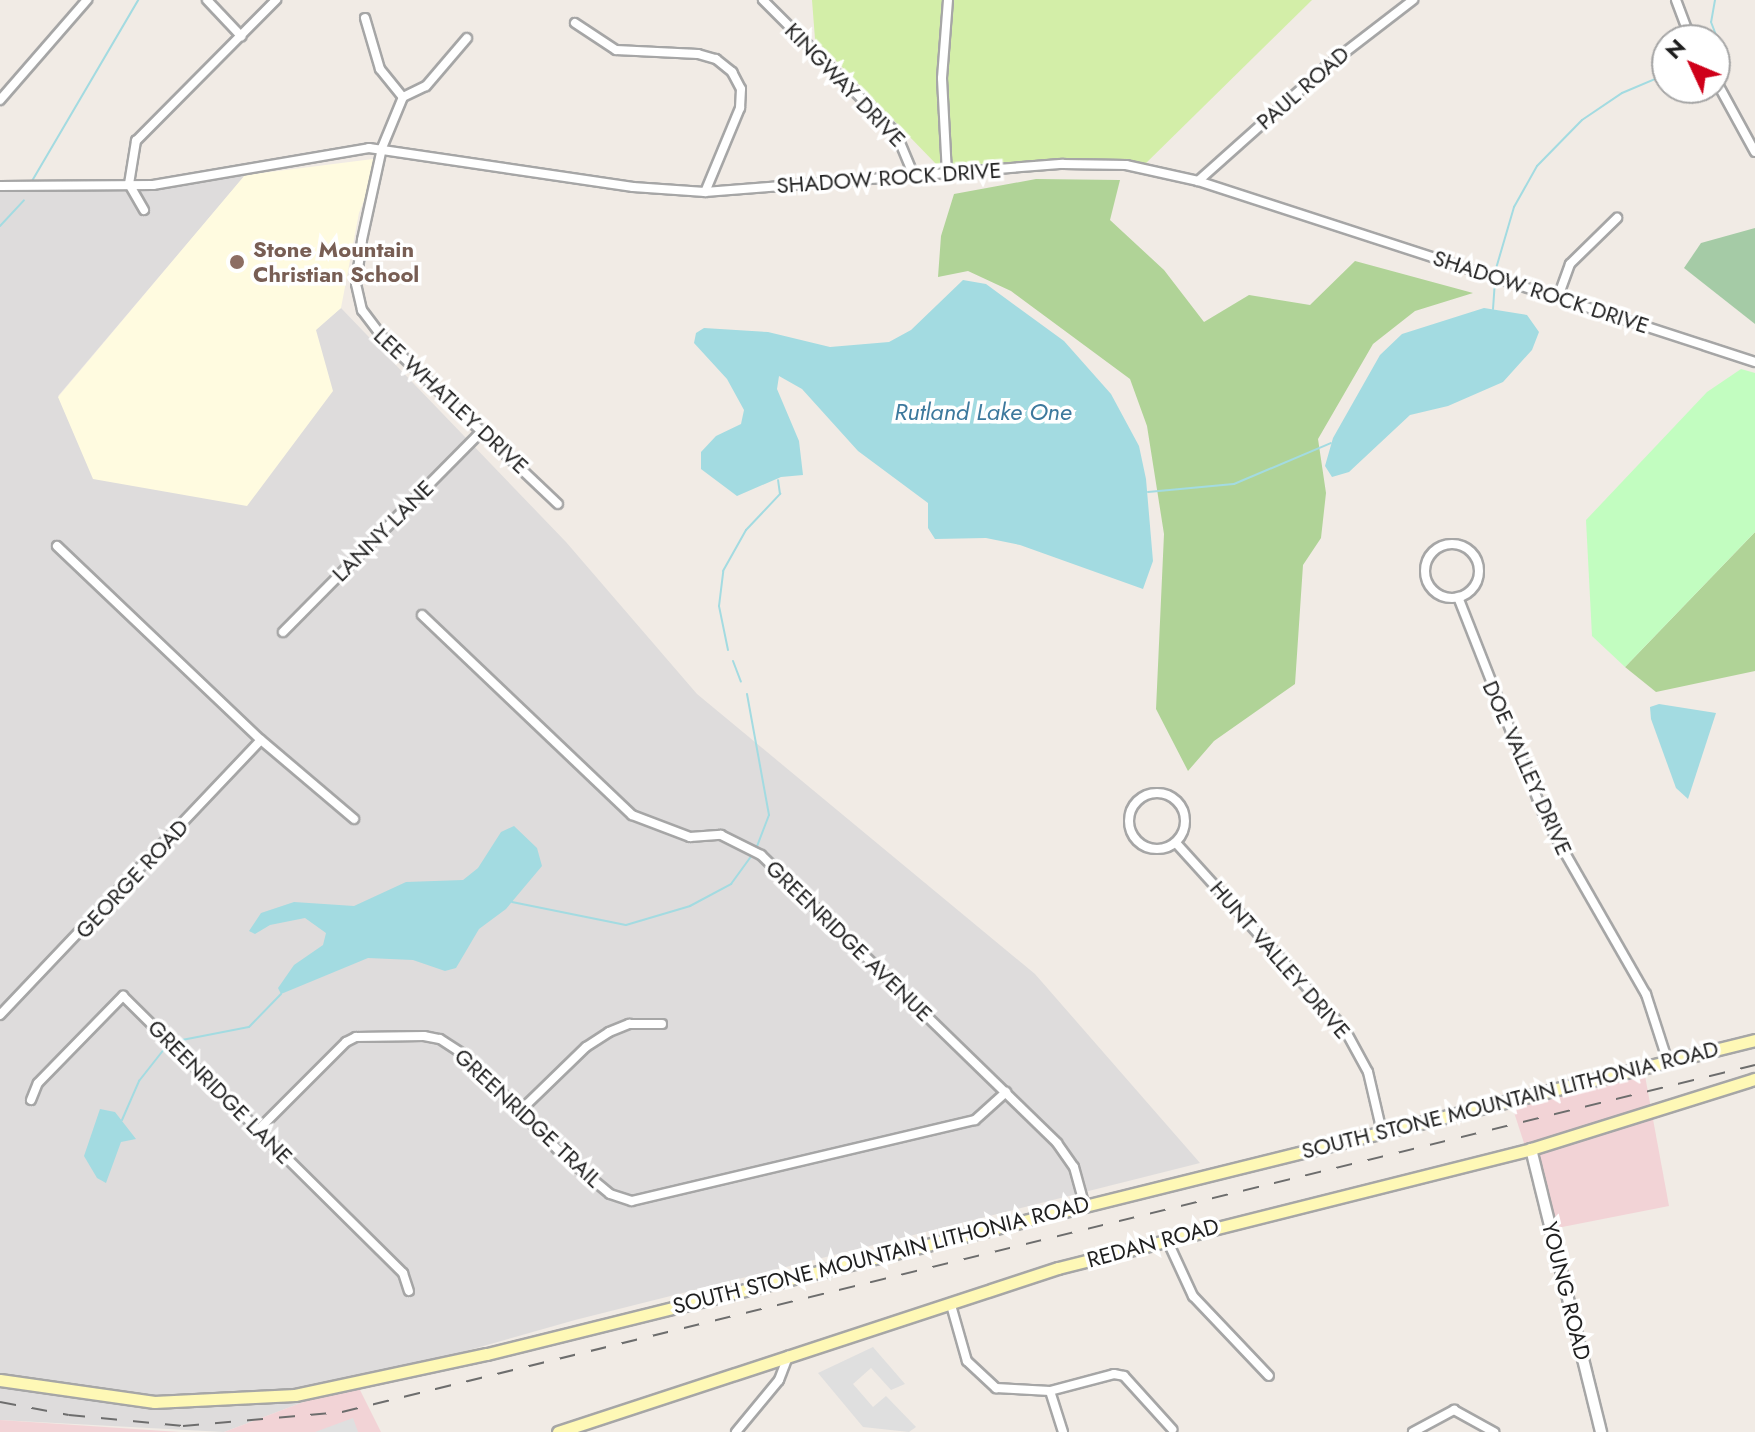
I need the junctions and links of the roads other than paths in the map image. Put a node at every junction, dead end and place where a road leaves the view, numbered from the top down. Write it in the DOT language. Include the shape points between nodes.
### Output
graph roads {
  1 [pos="87,0"];
  2 [pos="207,0"];
  3 [pos="276,0"];
  4 [pos="763,0"];
  5 [pos="948,0"];
  6 [pos="1413,0"];
  7 [pos="1676,0"];
  8 [pos="365,18"];
  9 [pos="575,23"];
  10 [pos="1685,24"];
  11 [pos="241,36"];
  12 [pos="467,38"];
  13 [pos="403,97"];
  14 [pos="0,100"];
  15 [pos="1729,104"];
  16 [pos="382,148"];
  17 [pos="1755,152"];
  18 [pos="947,174"];
  19 [pos="914,176"];
  20 [pos="1198,181"];
  21 [pos="129,184"];
  22 [pos="0,186"];
  23 [pos="705,192"];
  24 [pos="144,210"];
  25 [pos="1617,218"];
  26 [pos="1558,297"];
  27 [pos="1755,362"];
  28 [pos="483,430"];
  29 [pos="558,504"];
  30 [pos="57,546"];
  31 [pos="1458,597"];
  32 [pos="422,615"];
  33 [pos="283,632"];
  34 [pos="261,740"];
  35 [pos="354,819"];
  36 [pos="1176,843"];
  37 [pos="0,1015"];
  38 [pos="662,1024"];
  39 [pos="1755,1040"];
  40 [pos="1668,1062"];
  41 [pos="1755,1079"];
  42 [pos="1006,1092"];
  43 [pos="31,1100"];
  44 [pos="520,1111"];
  45 [pos="259,1129"];
  46 [pos="1382,1132"];
  47 [pos="1531,1149"];
  48 [pos="1085,1207"];
  49 [pos="1168,1242"];
  50 [pos="409,1291"];
  51 [pos="951,1305"];
  52 [pos="788,1356"];
  53 [pos="1269,1376"];
  54 [pos="0,1380"];
  55 [pos="1050,1391"];
  56 [pos="1172,1429"];
  57 [pos="558,1432"];
  58 [pos="736,1432"];
  59 [pos="1063,1432"];
  60 [pos="1413,1432"];
  61 [pos="1494,1432"];
  62 [pos="1601,1432"];
  1 -- 14 [label="street"];
  2 -- 11 [label="street"];
  3 -- 11 [label="street"];
  4 -- 19 [label="street, KINGWAY DRIVE" via="896,133"];
  5 -- 18 [label="street" via="942,78"];
  6 -- 20 [label="street, PAUL ROAD" via="1326,67"];
  7 -- 10 [label="street"];
  8 -- 13 [label="street" via="380,69"];
  9 -- 23 [label="street" via="616,50 707,56 732,72 741,89 740,108"];
  11 -- 21 [label="street" via="142,133 133,151"];
  12 -- 13 [label="street" via="426,86"];
  13 -- 16 [label="street, LEE WHATLEY DRIVE"];
  15 -- 17 [label="street"];
  16 -- 21 [label="street, SHADOW ROCK DRIVE" via="291,159 177,182"];
  16 -- 23 [label="street, SHADOW ROCK DRIVE" via="633,187"];
  16 -- 28 [label="street, LEE WHATLEY DRIVE" via="358,267 362,310 383,338"];
  18 -- 19 [label="street, SHADOW ROCK DRIVE"];
  18 -- 20 [label="street, SHADOW ROCK DRIVE" via="1126,165"];
  19 -- 23 [label="street, SHADOW ROCK DRIVE"];
  20 -- 26 [label="street, SHADOW ROCK DRIVE"];
  21 -- 22 [label="street, SHADOW ROCK DRIVE"];
  21 -- 24 [label="street"];
  25 -- 26 [label="street" via="1570,264"];
  26 -- 27 [label="street, SHADOW ROCK DRIVE"];
  28 -- 29 [label="street, LEE WHATLEY DRIVE"];
  28 -- 33 [label="street, LANNY LANE"];
  30 -- 34 [label="street"];
  31 -- 31 [label="street" via="1473,588 1477,561 1465,547 1448,544 1427,559 1425,577 1434,592"];
  31 -- 40 [label="street, DOE VALLEY DRIVE" via="1545,818 1646,994"];
  32 -- 42 [label="street, GREENRIDGE AVENUE" via="632,815 690,837 721,835 761,855"];
  34 -- 35 [label="street"];
  34 -- 37 [label="street, GEORGE ROAD"];
  36 -- 36 [label="street" via="1185,817 1180,805 1162,793 1141,797 1128,819 1135,838 1151,847"];
  36 -- 46 [label="street, HUNT VALLEY DRIVE" via="1344,1028 1368,1072"];
  38 -- 44 [label="street" via="629,1024 609,1032 586,1047"];
  39 -- 40 [label="main road, SOUTH STONE MOUNTAIN LITHONIA ROAD"];
  40 -- 46 [label="main road, SOUTH STONE MOUNTAIN LITHONIA ROAD"];
  41 -- 47 [label="main road, REDAN ROAD"];
  42 -- 44 [label="street, GREENRIDGE TRAIL" via="975,1120 632,1201 610,1194"];
  42 -- 48 [label="street, GREENRIDGE AVENUE" via="1074,1167"];
  43 -- 45 [label="street, GREENRIDGE LANE" via="38,1083 123,996"];
  44 -- 45 [label="street, GREENRIDGE TRAIL" via="466,1056 440,1039 356,1037"];
  45 -- 50 [label="street, GREENRIDGE LANE" via="403,1273"];
  46 -- 48 [label="main road, SOUTH STONE MOUNTAIN LITHONIA ROAD"];
  47 -- 49 [label="main road, REDAN ROAD" via="1249,1217"];
  47 -- 62 [label="street, YOUNG ROAD"];
  48 -- 54 [label="main road, SOUTH STONE MOUNTAIN LITHONIA ROAD" via="487,1354 295,1395 154,1402"];
  49 -- 51 [label="main road, REDAN ROAD" via="1058,1268"];
  49 -- 53 [label="street" via="1193,1296"];
  51 -- 52 [label="main road, REDAN ROAD"];
  51 -- 55 [label="street" via="967,1361 979,1377 1005,1392"];
  52 -- 57 [label="main road, REDAN ROAD"];
  52 -- 58 [label="street" via="779,1380"];
  55 -- 56 [label="street" via="1092,1378 1124,1376"];
  55 -- 59 [label="street"];
  60 -- 61 [label="street" via="1454,1410"];
}
